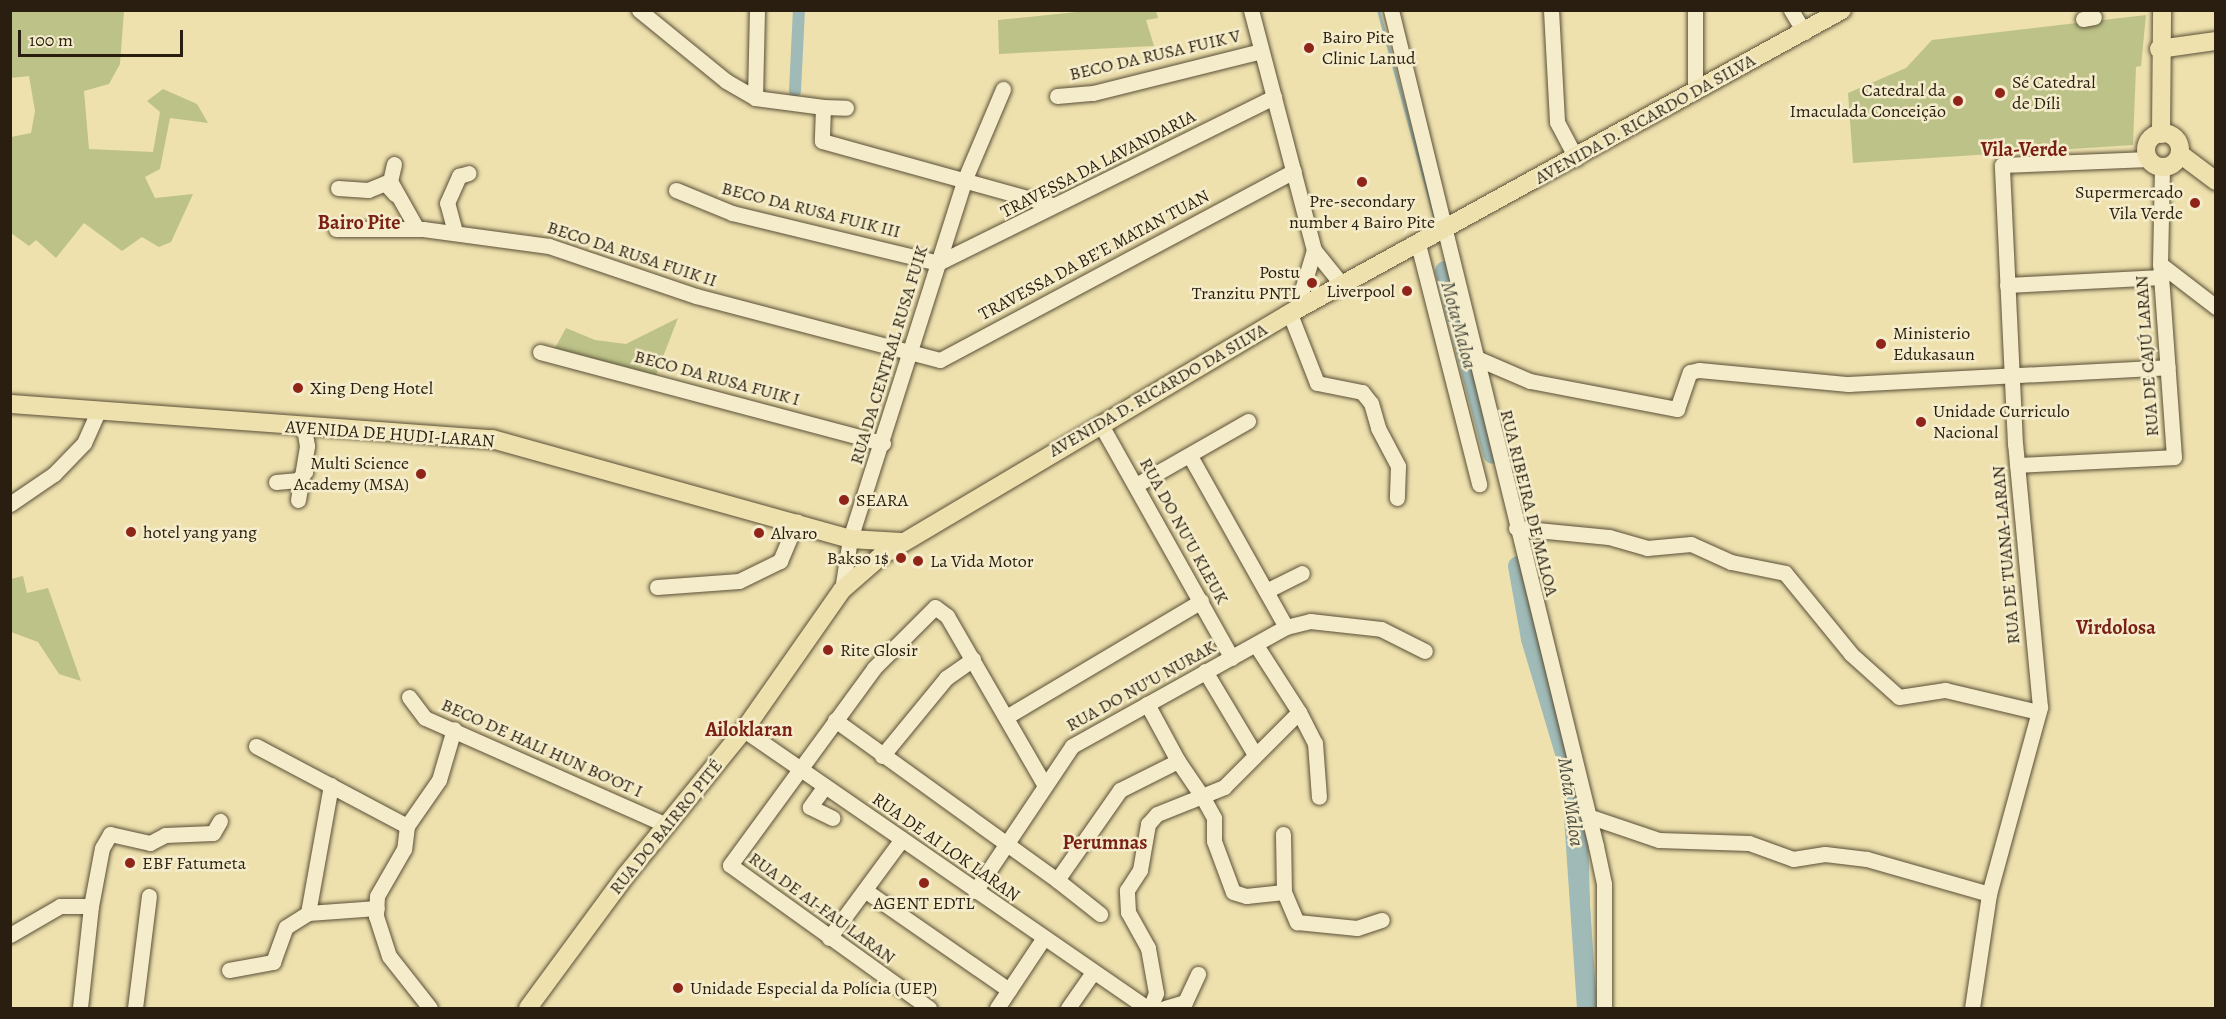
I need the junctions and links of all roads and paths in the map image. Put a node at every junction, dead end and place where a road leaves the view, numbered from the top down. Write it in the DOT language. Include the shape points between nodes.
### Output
graph roads {
  1 [pos="639,10"];
  2 [pos="757,10"];
  3 [pos="1251,10"];
  4 [pos="1391,10"];
  5 [pos="1551,10"];
  6 [pos="1695,10"];
  7 [pos="1791,10"];
  8 [pos="1842,10"];
  9 [pos="2162,10"];
  10 [pos="1804,32"];
  11 [pos="2216,41"];
  12 [pos="2159,49"];
  13 [pos="1262,51"];
  14 [pos="1003,89"];
  15 [pos="1695,90"];
  16 [pos="1057,96"];
  17 [pos="1274,97"];
  18 [pos="755,98"];
  19 [pos="823,107"];
  20 [pos="846,108"];
  21 [pos="2161,134"];
  22 [pos="2180,154"];
  23 [pos="1576,158"];
  24 [pos="2155,163"];
  25 [pos="394,164"];
  26 [pos="1294,171"];
  27 [pos="469,173"];
  28 [pos="964,181"];
  29 [pos="2216,181"];
  30 [pos="338,188"];
  31 [pos="676,190"];
  32 [pos="397,196"];
  33 [pos="1053,205"];
  34 [pos="447,217"];
  35 [pos="1443,228"];
  36 [pos="336,229"];
  37 [pos="422,230"];
  38 [pos="455,232"];
  39 [pos="1420,243"];
  40 [pos="1314,250"];
  41 [pos="939,263"];
  42 [pos="2161,271"];
  43 [pos="2007,285"];
  44 [pos="1343,286"];
  45 [pos="2216,307"];
  46 [pos="1293,312"];
  47 [pos="540,352"];
  48 [pos="910,356"];
  49 [pos="1474,357"];
  50 [pos="2168,367"];
  51 [pos="2012,378"];
  52 [pos="10,404"];
  53 [pos="98,412"];
  54 [pos="1248,421"];
  55 [pos="1101,425"];
  56 [pos="304,428"];
  57 [pos="883,443"];
  58 [pos="1190,456"];
  59 [pos="303,465"];
  60 [pos="2017,465"];
  61 [pos="276,482"];
  62 [pos="1479,484"];
  63 [pos="1136,485"];
  64 [pos="1397,498"];
  65 [pos="298,501"];
  66 [pos="10,504"];
  67 [pos="796,521"];
  68 [pos="1516,528"];
  69 [pos="850,539"];
  70 [pos="901,542"];
  71 [pos="1302,573"];
  72 [pos="657,587"];
  73 [pos="842,590"];
  74 [pos="1266,591"];
  75 [pos="1201,601"];
  76 [pos="1286,627"];
  77 [pos="1256,645"];
  78 [pos="1425,651"];
  79 [pos="1232,658"];
  80 [pos="973,659"];
  81 [pos="1205,671"];
  82 [pos="409,697"];
  83 [pos="1148,704"];
  84 [pos="1299,712"];
  85 [pos="2038,712"];
  86 [pos="1006,717"];
  87 [pos="835,720"];
  88 [pos="454,729"];
  89 [pos="744,730"];
  90 [pos="256,747"];
  91 [pos="1254,753"];
  92 [pos="882,756"];
  93 [pos="1178,761"];
  94 [pos="801,770"];
  95 [pos="1044,784"];
  96 [pos="332,785"];
  97 [pos="825,786"];
  98 [pos="1202,796"];
  99 [pos="1319,797"];
  100 [pos="1588,816"];
  101 [pos="833,818"];
  102 [pos="220,821"];
  103 [pos="667,825"];
  104 [pos="407,826"];
  105 [pos="1283,834"];
  106 [pos="902,839"];
  107 [pos="1005,844"];
  108 [pos="1057,880"];
  109 [pos="866,891"];
  110 [pos="975,891"];
  111 [pos="1284,891"];
  112 [pos="1989,894"];
  113 [pos="149,896"];
  114 [pos="91,906"];
  115 [pos="377,908"];
  116 [pos="308,913"];
  117 [pos="1100,914"];
  118 [pos="1382,920"];
  119 [pos="10,935"];
  120 [pos="829,938"];
  121 [pos="1043,939"];
  122 [pos="229,970"];
  123 [pos="1198,974"];
  124 [pos="1091,975"];
  125 [pos="1009,990"];
  126 [pos="80,1008"];
  127 [pos="135,1008"];
  128 [pos="430,1008"];
  129 [pos="528,1008"];
  130 [pos="929,1008"];
  131 [pos="996,1008"];
  132 [pos="1068,1008"];
  133 [pos="1148,1008"];
  134 [pos="1165,1008"];
  135 [pos="1604,1008"];
  136 [pos="1972,1008"];
  1 -- 18 [label="street" via="726,81"];
  2 -- 18 [label="street"];
  3 -- 13 [label="street"];
  4 -- 35 [label="street, RUA RIBEIRA DE MALOA"];
  5 -- 23 [label="street" via="1557,122"];
  6 -- 15 [label="street"];
  7 -- 10 [label="street"];
  8 -- 10 [label="main road, AVENIDA D. RICARDO DA SILVA"];
  9 -- 12 [label="main road"];
  10 -- 15 [label="main road, AVENIDA D. RICARDO DA SILVA"];
  11 -- 12 [label="main road"];
  12 -- 21 [label="main road"];
  13 -- 16 [label="street, BECO DA RUSA FUIK V" via="1093,93"];
  13 -- 17 [label="street"];
  14 -- 28 [label="street, RUA DA CENTRAL RUSA FUIK"];
  15 -- 23 [label="main road, AVENIDA D. RICARDO DA SILVA"];
  17 -- 26 [label="street"];
  17 -- 33 [label="street, TRAVESSA DA LAVANDARIA"];
  18 -- 19 [label="street"];
  19 -- 20 [label="street"];
  19 -- 28 [label="street" via="822,141"];
  21 -- 22 [label="main road" via="2175,139"];
  21 -- 24 [label="main road" via="2148,143"];
  22 -- 24 [label="main road"];
  22 -- 29 [label="main road"];
  23 -- 35 [label="main road, AVENIDA D. RICARDO DA SILVA"];
  24 -- 42 [label="street, RUA DE CAJÚ LARAN"];
  24 -- 43 [label="street, RUA DE TUANA-LARAN" via="2002,165"];
  25 -- 32 [label="street" via="390,181"];
  26 -- 40 [label="street"];
  26 -- 48 [label="street, TRAVESSA DA BE’E MATAN TUAN" via="940,360"];
  27 -- 34 [label="street" via="459,176 452,189"];
  28 -- 33 [label="street"];
  28 -- 41 [label="street, RUA DA CENTRAL RUSA FUIK"];
  30 -- 32 [label="street" via="368,189 385,183"];
  31 -- 41 [label="street, BECO DA RUSA FUIK III" via="732,213"];
  32 -- 37 [label="street"];
  33 -- 41 [label="street, TRAVESSA DA LAVANDARIA"];
  34 -- 37 [label="street"];
  34 -- 38 [label="street"];
  35 -- 39 [label="main road, AVENIDA D. RICARDO DA SILVA"];
  35 -- 49 [label="street, RUA RIBEIRA DE MALOA"];
  36 -- 37 [label="street, BECO DA RUSA FUIK II"];
  37 -- 38 [label="street, BECO DA RUSA FUIK II"];
  38 -- 48 [label="street, BECO DA RUSA FUIK II" via="549,246 674,290"];
  39 -- 44 [label="main road, AVENIDA D. RICARDO DA SILVA"];
  39 -- 62 [label="street"];
  40 -- 44 [label="street"];
  40 -- 46 [label="street"];
  41 -- 48 [label="street, RUA DA CENTRAL RUSA FUIK"];
  42 -- 43 [label="street"];
  42 -- 45 [label="street"];
  42 -- 50 [label="street, RUA DE CAJÚ LARAN"];
  43 -- 51 [label="street, RUA DE TUANA-LARAN"];
  44 -- 46 [label="main road, AVENIDA D. RICARDO DA SILVA"];
  46 -- 55 [label="main road, AVENIDA D. RICARDO DA SILVA"];
  46 -- 64 [label="street" via="1317,383 1362,392 1371,403 1378,428 1398,466"];
  47 -- 57 [label="street, BECO DA RUSA FUIK I"];
  48 -- 57 [label="street, RUA DA CENTRAL RUSA FUIK"];
  49 -- 51 [label="street" via="1530,381 1677,409 1690,372 1699,370 1848,384"];
  49 -- 68 [label="street, RUA RIBEIRA DE MALOA"];
  50 -- 51 [label="street"];
  50 -- 60 [label="street, RUA DE CAJÚ LARAN" via="2174,457"];
  51 -- 60 [label="street, RUA DE TUANA-LARAN"];
  52 -- 53 [label="main road, AVENIDA DE HUDI-LARAN"];
  53 -- 56 [label="main road, AVENIDA DE HUDI-LARAN"];
  53 -- 66 [label="street" via="84,443 62,466"];
  54 -- 58 [label="street"];
  55 -- 63 [label="street, RUA DO NU’U KLEUK"];
  55 -- 70 [label="main road, AVENIDA D. RICARDO DA SILVA"];
  56 -- 59 [label="street"];
  56 -- 67 [label="main road, AVENIDA DE HUDI-LARAN" via="492,439"];
  57 -- 69 [label="street, RUA DA CENTRAL RUSA FUIK"];
  58 -- 63 [label="street"];
  58 -- 74 [label="street"];
  59 -- 61 [label="street" via="298,480"];
  59 -- 65 [label="street"];
  60 -- 85 [label="street, RUA DE TUANA-LARAN"];
  63 -- 75 [label="street, RUA DO NU’U KLEUK"];
  67 -- 69 [label="main road, AVENIDA DE HUDI-LARAN"];
  67 -- 72 [label="street" via="780,561 739,582"];
  68 -- 85 [label="street" via="1609,537 1647,548 1691,544 1731,562 1785,573 1851,654 1899,697 1922,690 1956,691"];
  68 -- 100 [label="street, RUA RIBEIRA DE MALOA"];
  69 -- 70 [label="main road, AVENIDA DE HUDI-LARAN"];
  69 -- 73 [label="street, RUA DA CENTRAL RUSA FUIK"];
  70 -- 73 [label="main road, RUA DO BAIRRO PITÉ"];
  71 -- 74 [label="street"];
  73 -- 89 [label="main road, RUA DO BAIRRO PITÉ"];
  74 -- 76 [label="street"];
  75 -- 79 [label="street, RUA DO NU’U KLEUK"];
  75 -- 86 [label="street"];
  76 -- 77 [label="street, RUA DO NU’U NURAK"];
  76 -- 78 [label="street" via="1310,621 1381,629"];
  77 -- 79 [label="street, RUA DO NU’U NURAK"];
  77 -- 84 [label="street"];
  79 -- 81 [label="street, RUA DO NU’U NURAK"];
  80 -- 86 [label="street"];
  80 -- 87 [label="street" via="943,609 931,608 880,661"];
  80 -- 92 [label="street" via="946,678"];
  81 -- 83 [label="street, RUA DO NU’U NURAK"];
  81 -- 91 [label="street"];
  82 -- 88 [label="street, BECO DE HALI HUN BO’OT I" via="425,718"];
  83 -- 93 [label="street"];
  83 -- 95 [label="street, RUA DO NU’U NURAK" via="1072,746"];
  84 -- 91 [label="street"];
  84 -- 99 [label="street" via="1315,743"];
  85 -- 112 [label="street, RUA DE TUANA-LARAN"];
  86 -- 95 [label="street"];
  87 -- 92 [label="street"];
  87 -- 94 [label="street"];
  88 -- 103 [label="street, BECO DE HALI HUN BO’OT I"];
  88 -- 104 [label="street" via="439,780"];
  89 -- 94 [label="street, RUA DE AI LOK LARAN"];
  89 -- 103 [label="main road, RUA DO BAIRRO PITÉ"];
  90 -- 96 [label="street"];
  91 -- 98 [label="street" via="1224,788"];
  92 -- 107 [label="street"];
  93 -- 98 [label="street"];
  93 -- 108 [label="street" via="1120,790"];
  94 -- 97 [label="street, RUA DE AI LOK LARAN"];
  94 -- 120 [label="street, RUA DE AI-FAU LARAN" via="730,866"];
  95 -- 107 [label="street, RUA DO NU’U NURAK"];
  96 -- 104 [label="street"];
  96 -- 116 [label="street"];
  97 -- 101 [label="street" via="810,807"];
  97 -- 106 [label="street, RUA DE AI LOK LARAN"];
  98 -- 111 [label="street" via="1214,818 1214,841 1233,892 1246,896"];
  98 -- 133 [label="street" via="1157,814 1148,824 1140,870 1127,890 1128,912 1148,948 1156,993"];
  100 -- 112 [label="street" via="1659,840 1749,843 1793,859 1825,854 1867,859"];
  100 -- 135 [label="street, RUA RIBEIRA DE MALOA" via="1604,884"];
  102 -- 114 [label="street" via="213,833 165,835 150,843 110,834 102,848"];
  103 -- 129 [label="main road, RUA DO BAIRRO PITÉ"];
  104 -- 115 [label="street" via="404,849 377,896"];
  105 -- 111 [label="street"];
  106 -- 109 [label="street"];
  106 -- 110 [label="street, RUA DE AI LOK LARAN"];
  107 -- 108 [label="street"];
  107 -- 110 [label="street, RUA DO NU’U NURAK"];
  108 -- 117 [label="street"];
  109 -- 120 [label="street"];
  109 -- 125 [label="street"];
  110 -- 121 [label="street, RUA DE AI LOK LARAN"];
  111 -- 118 [label="street" via="1298,922 1357,928"];
  112 -- 136 [label="street, RUA DE TUANA-LARAN"];
  113 -- 127 [label="street"];
  114 -- 119 [label="street" via="60,906"];
  114 -- 126 [label="street"];
  115 -- 116 [label="street"];
  115 -- 128 [label="street" via="389,956"];
  116 -- 122 [label="street" via="286,927 273,962"];
  120 -- 130 [label="street, RUA DE AI-FAU LARAN"];
  121 -- 124 [label="street, RUA DE AI LOK LARAN"];
  121 -- 125 [label="street"];
  123 -- 134 [label="street" via="1185,1002"];
  124 -- 132 [label="street"];
  124 -- 133 [label="street, RUA DE AI LOK LARAN"];
  125 -- 131 [label="street"];
}
